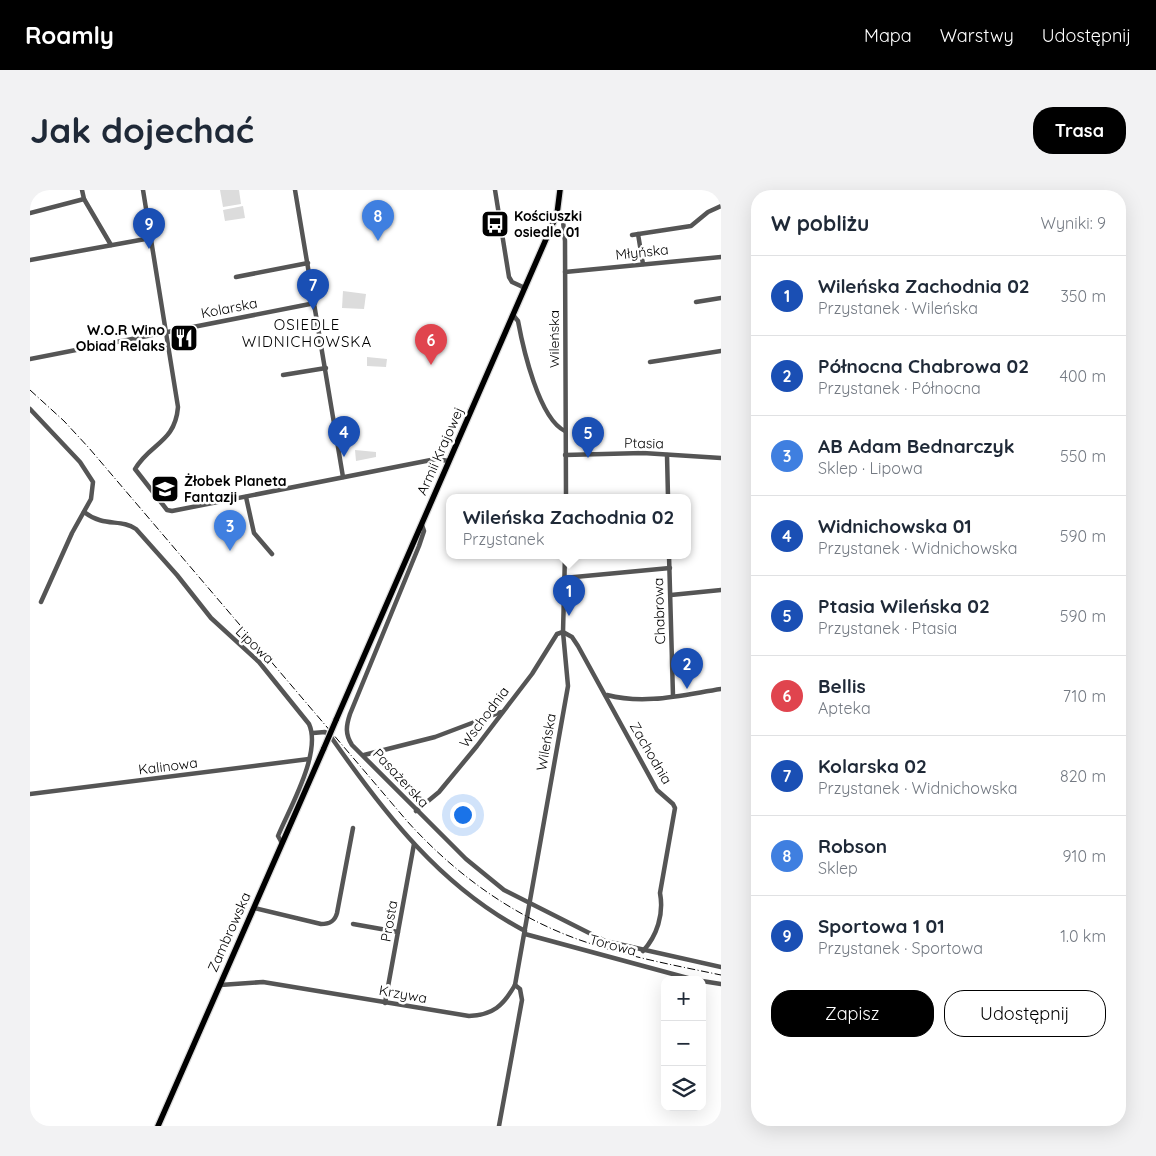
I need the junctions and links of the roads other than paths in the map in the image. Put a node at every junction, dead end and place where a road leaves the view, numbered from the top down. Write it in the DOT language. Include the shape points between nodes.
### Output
graph roads {
  1 [pos="82,190"];
  2 [pos="143,190"];
  3 [pos="295,190"];
  4 [pos="495,190"];
  5 [pos="560,190"];
  6 [pos="84,199"];
  7 [pos="721,206"];
  8 [pos="30,213"];
  9 [pos="557,214"];
  10 [pos="638,234"];
  11 [pos="632,235"];
  12 [pos="151,238"];
  13 [pos="111,245"];
  14 [pos="721,257"];
  15 [pos="30,260"];
  16 [pos="308,263"];
  17 [pos="643,264"];
  18 [pos="565,272"];
  19 [pos="236,277"];
  20 [pos="525,288"];
  21 [pos="721,298"];
  22 [pos="696,302"];
  23 [pos="315,303"];
  24 [pos="513,315"];
  25 [pos="166,332"];
  26 [pos="721,351"];
  27 [pos="30,359"];
  28 [pos="650,362"];
  29 [pos="326,368"];
  30 [pos="282,375"];
  31 [pos="30,409"];
  32 [pos="565,431"];
  33 [pos="565,455"];
  34 [pos="667,455"];
  35 [pos="721,458"];
  36 [pos="449,461"];
  37 [pos="343,477"];
  38 [pos="566,494"];
  39 [pos="668,494"];
  40 [pos="246,497"];
  41 [pos="84,512"];
  42 [pos="422,524"];
  43 [pos="272,554"];
  44 [pos="565,559"];
  45 [pos="669,559"];
  46 [pos="670,568"];
  47 [pos="564,578"];
  48 [pos="721,590"];
  49 [pos="671,595"];
  50 [pos="41,602"];
  51 [pos="563,632"];
  52 [pos="721,689"];
  53 [pos="607,695"];
  54 [pos="673,696"];
  55 [pos="502,712"];
  56 [pos="313,733"];
  57 [pos="324,748"];
  58 [pos="364,755"];
  59 [pos="309,759"];
  60 [pos="30,794"];
  61 [pos="416,811"];
  62 [pos="353,828"];
  63 [pos="282,843"];
  64 [pos="414,844"];
  65 [pos="530,903"];
  66 [pos="254,908"];
  67 [pos="353,924"];
  68 [pos="398,932"];
  69 [pos="525,932"];
  70 [pos="643,951"];
  71 [pos="721,968"];
  72 [pos="680,976"];
  73 [pos="706,982"];
  74 [pos="721,984"];
  75 [pos="515,985"];
  76 [pos="220,986"];
  77 [pos="385,1003"];
  78 [pos="158,1126"];
  79 [pos="499,1126"];
  1 -- 6 [label="street"];
  2 -- 12 [label="street"];
  3 -- 16 [label="street"];
  4 -- 20 [label="street" via="509,277"];
  5 -- 9 [label="main road, Armii Krajowej"];
  6 -- 8 [label="street"];
  6 -- 13 [label="street"];
  7 -- 10 [label="street" via="690,226"];
  9 -- 18 [label="street, Wileńska" via="564,224"];
  9 -- 20 [label="main road, Armii Krajowej"];
  10 -- 11 [label="street"];
  10 -- 17 [label="street"];
  12 -- 13 [label="street"];
  12 -- 25 [label="street"];
  13 -- 15 [label="street"];
  14 -- 17 [label="street, Młyńska"];
  16 -- 19 [label="street"];
  16 -- 23 [label="street"];
  17 -- 18 [label="street, Młyńska"];
  18 -- 32 [label="street, Wileńska"];
  20 -- 24 [label="main road, Armii Krajowej"];
  21 -- 22 [label="street"];
  23 -- 25 [label="street, Kolarska"];
  23 -- 29 [label="street"];
  24 -- 32 [label="street" via="518,320 542,402 558,427"];
  24 -- 36 [label="main road, Armii Krajowej"];
  25 -- 27 [label="street, Kolarska"];
  25 -- 40 [label="street" via="177,399 176,418 170,433 135,469 169,511"];
  26 -- 28 [label="street"];
  29 -- 30 [label="street"];
  29 -- 37 [label="street"];
  31 -- 41 [label="street" via="90,475 92,494"];
  32 -- 33 [label="street, Wileńska"];
  33 -- 34 [label="street, Ptasia"];
  33 -- 38 [label="street, Wileńska"];
  34 -- 35 [label="street, Ptasia"];
  34 -- 39 [label="street"];
  36 -- 37 [label="street" via="436,458"];
  36 -- 42 [label="main road, Armii Krajowej"];
  37 -- 40 [label="street"];
  40 -- 43 [label="street" via="254,532"];
  41 -- 50 [label="street"];
  41 -- 56 [label="street, Lipowa" via="101,522 130,525 136,529 211,618 259,662"];
  42 -- 57 [label="main road, Armii Krajowej, bridge"];
  42 -- 58 [label="street, Pasażerska" via="424,531 419,546 346,725 348,740"];
  44 -- 47 [label="street, Wileńska"];
  45 -- 46 [label="street, Chabrowa"];
  46 -- 47 [label="street"];
  46 -- 49 [label="street, Chabrowa"];
  47 -- 51 [label="street, Wileńska"];
  48 -- 49 [label="street"];
  49 -- 54 [label="street, Chabrowa"];
  51 -- 53 [label="street, Zachodnia" via="572,637"];
  51 -- 55 [label="street, Wschodnia" via="558,634"];
  51 -- 65 [label="street, Wileńska" via="568,686"];
  52 -- 54 [label="street"];
  53 -- 54 [label="street" via="647,701"];
  53 -- 70 [label="street, Zachodnia" via="657,790 675,808 660,893 659,920 655,934"];
  55 -- 58 [label="street" via="435,737"];
  55 -- 61 [label="street, Wschodnia" via="439,792"];
  56 -- 59 [label="street"];
  56 -- 64 [label="street, Torowa" via="325,732 331,737 382,807"];
  57 -- 63 [label="main road, Zambrowska"];
  58 -- 61 [label="street, Pasażerska"];
  59 -- 60 [label="street, Kalinowa"];
  59 -- 63 [label="street" via="278,836"];
  61 -- 65 [label="street, Pasażerska" via="491,881"];
  62 -- 66 [label="street" via="334,920 321,924"];
  63 -- 66 [label="main road, Zambrowska"];
  64 -- 68 [label="street, Prosta"];
  64 -- 69 [label="street, Torowa" via="456,886"];
  65 -- 69 [label="street, Wileńska"];
  65 -- 70 [label="street, Pasażerska" via="605,941"];
  66 -- 76 [label="main road, Zambrowska"];
  67 -- 68 [label="street"];
  68 -- 77 [label="street, Prosta"];
  69 -- 72 [label="street, Torowa"];
  69 -- 75 [label="street, Krzywa"];
  70 -- 71 [label="street, Pasażerska"];
  73 -- 74 [label="street"];
  75 -- 77 [label="street, Krzywa" via="501,1006 483,1015 456,1015"];
  75 -- 79 [label="street" via="520,989 522,1000"];
  76 -- 77 [label="street, Krzywa" via="263,982"];
  76 -- 78 [label="main road, Zambrowska"];
}
